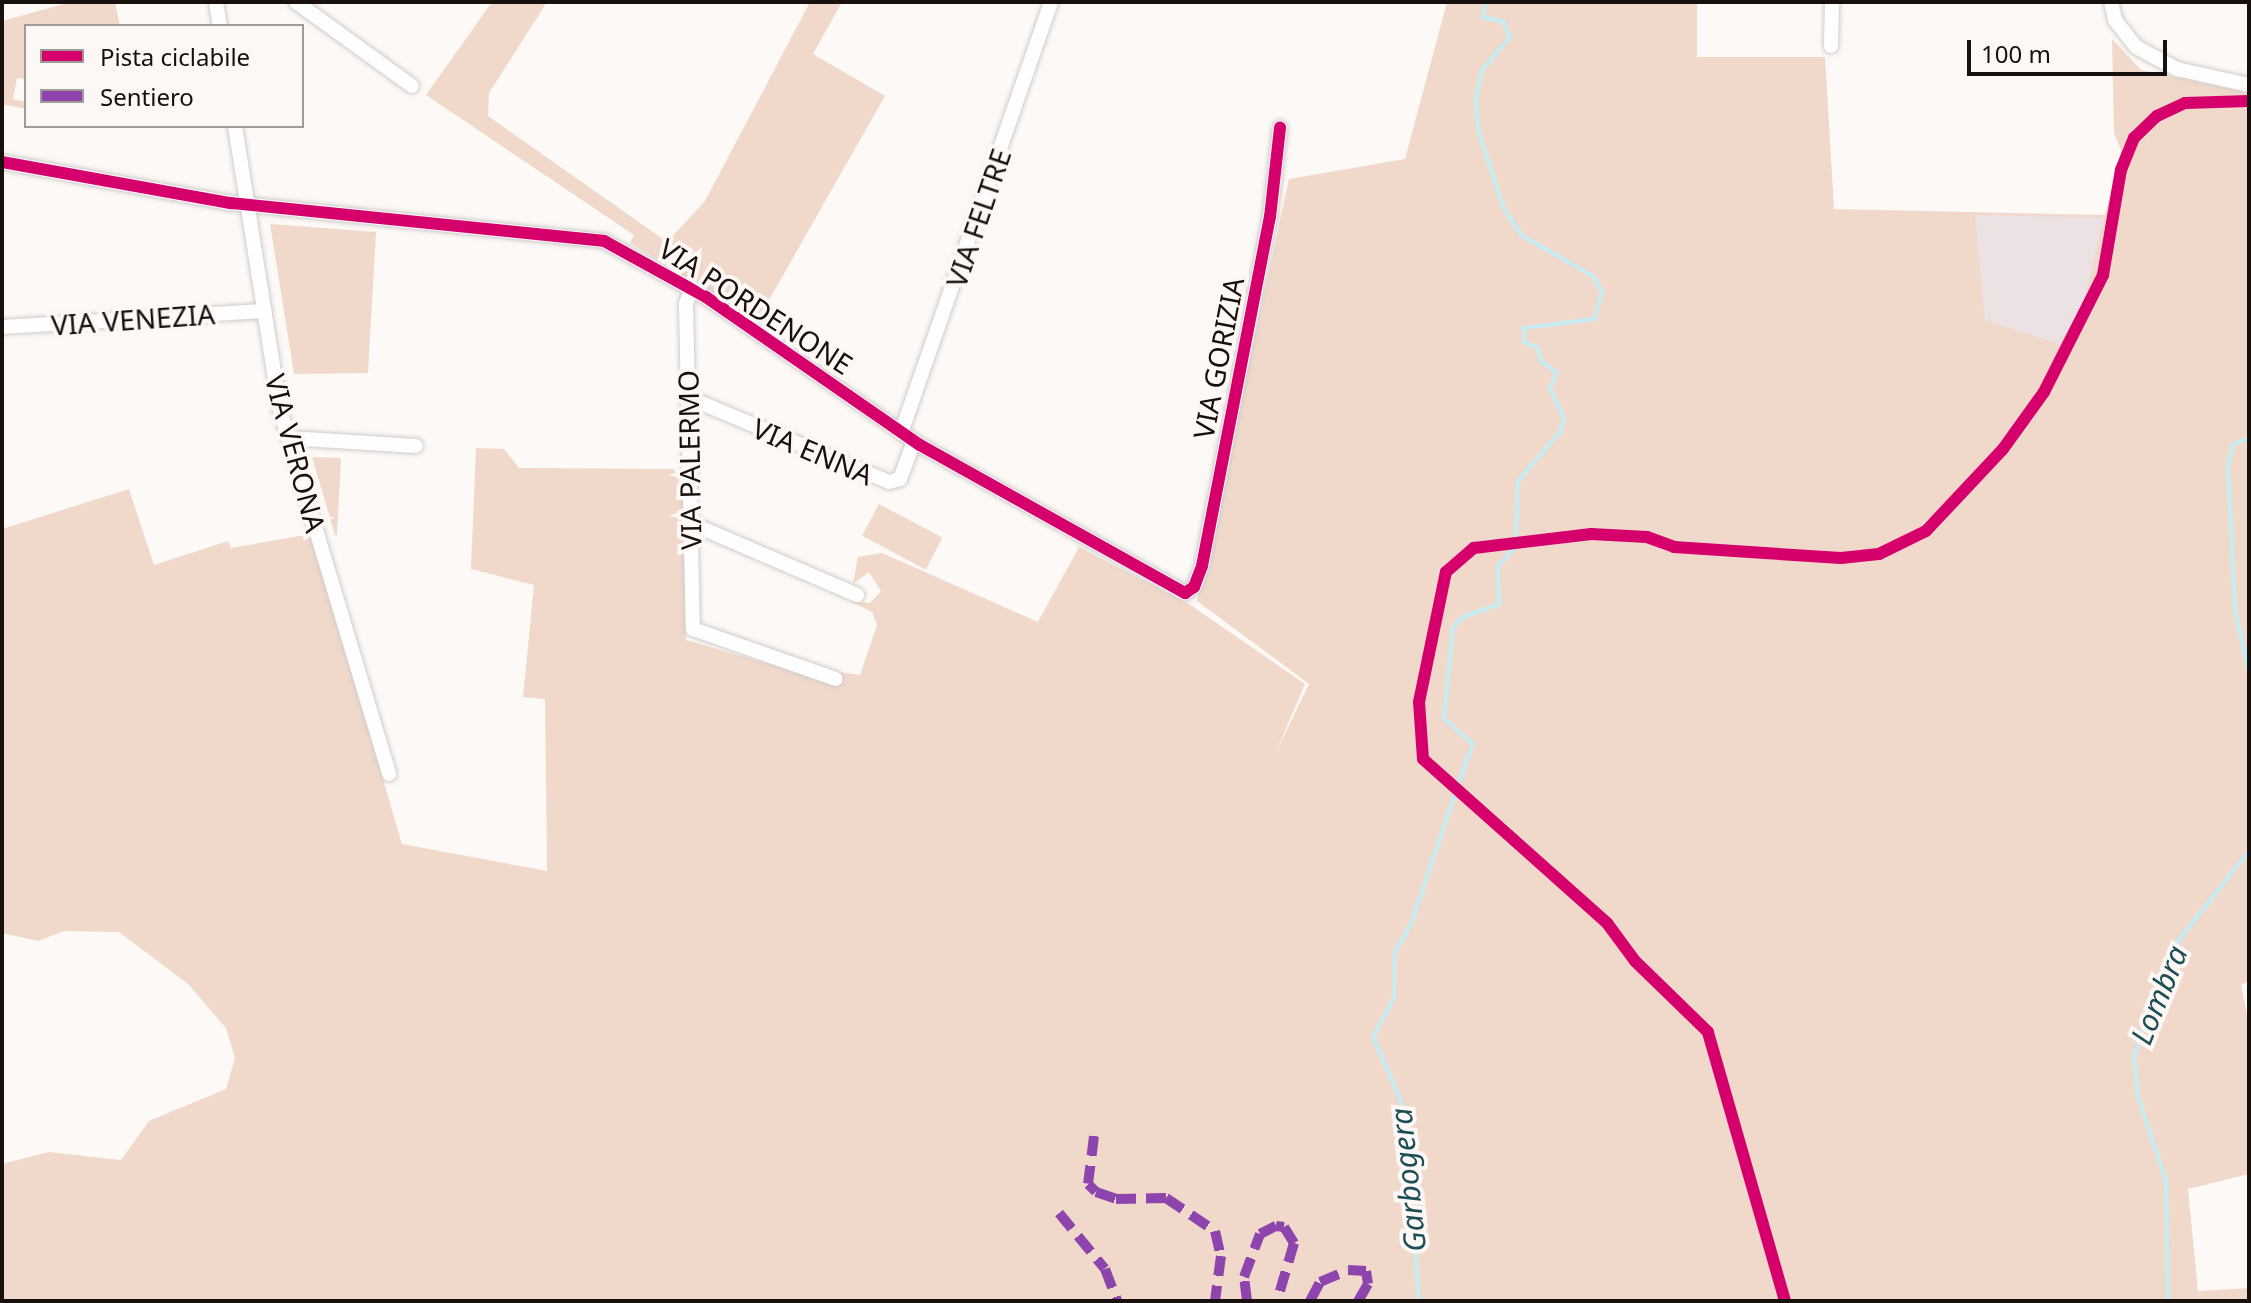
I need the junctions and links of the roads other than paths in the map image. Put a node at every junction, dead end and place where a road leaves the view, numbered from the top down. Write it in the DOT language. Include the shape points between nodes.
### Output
graph roads {
  1 [pos="216,2"];
  2 [pos="296,2"];
  3 [pos="1051,2"];
  4 [pos="1832,2"];
  5 [pos="2111,2"];
  6 [pos="220,24"];
  7 [pos="1831,46"];
  8 [pos="2249,85"];
  9 [pos="412,86"];
  10 [pos="235,128"];
  11 [pos="1280,128"];
  12 [pos="2,162"];
  13 [pos="248,204"];
  14 [pos="692,288"];
  15 [pos="265,311"];
  16 [pos="2,327"];
  17 [pos="687,397"];
  18 [pos="908,437"];
  19 [pos="288,438"];
  20 [pos="416,446"];
  21 [pos="690,523"];
  22 [pos="1189,592"];
  23 [pos="857,595"];
  24 [pos="836,679"];
  25 [pos="389,774"];
  1 -- 6 [label="street"];
  2 -- 9 [label="street"];
  3 -- 18 [label="street, VIA FELTRE"];
  4 -- 7 [label="street"];
  5 -- 8 [label="street" via="2115,20 2136,47 2177,69"];
  10 -- 13 [label="street, VIA VERONA"];
  11 -- 22 [label="street, VIA GORIZIA" via="1270,213 1202,566"];
  12 -- 13 [label="street, VIA PORDENONE"];
  13 -- 14 [label="street, VIA PORDENONE" via="584,237 613,245"];
  13 -- 15 [label="street, VIA VERONA"];
  14 -- 17 [label="street, VIA PALERMO" via="686,303"];
  14 -- 18 [label="street, VIA PORDENONE"];
  15 -- 16 [label="street, VIA VENEZIA"];
  15 -- 19 [label="street, VIA VERONA"];
  17 -- 18 [label="street, VIA ENNA" via="889,482 900,479"];
  17 -- 21 [label="street, VIA PALERMO"];
  18 -- 22 [label="street, VIA PORDENONE" via="1172,590"];
  19 -- 20 [label="street"];
  19 -- 25 [label="street, VIA VERONA"];
  21 -- 23 [label="street"];
  21 -- 24 [label="street, VIA PALERMO" via="696,633"];
}
